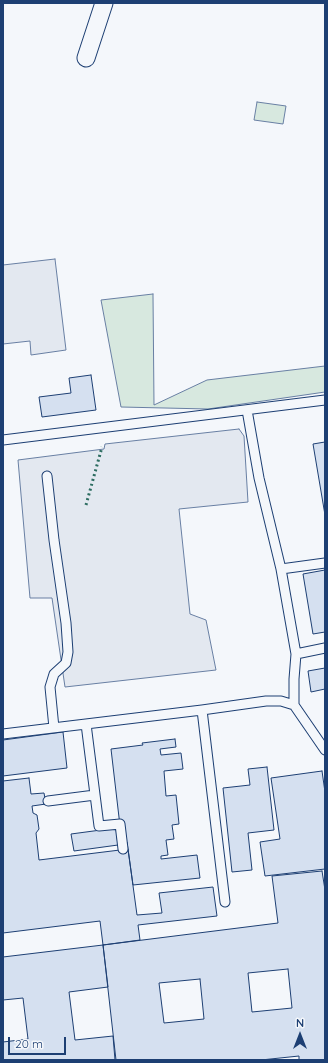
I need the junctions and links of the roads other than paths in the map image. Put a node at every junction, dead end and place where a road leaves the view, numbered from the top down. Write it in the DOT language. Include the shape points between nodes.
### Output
graph roads {
  1 [pos="104,3"];
  2 [pos="86,58"];
  3 [pos="325,400"];
  4 [pos="247,410"];
  5 [pos="3,440"];
  6 [pos="48,476"];
  7 [pos="325,563"];
  8 [pos="281,569"];
  9 [pos="325,648"];
  10 [pos="296,654"];
  11 [pos="294,705"];
  12 [pos="202,710"];
  13 [pos="86,724"];
  14 [pos="54,728"];
  15 [pos="3,734"];
  16 [pos="325,750"];
  17 [pos="95,795"];
  18 [pos="48,801"];
  19 [pos="123,850"];
  20 [pos="225,902"];
  1 -- 2 [label="street"];
  3 -- 4 [label="lane"];
  4 -- 5 [label="lane"];
  4 -- 8 [label="lane" via="259,478"];
  6 -- 14 [label="lane" via="68,652 66,662 54,674 50,688"];
  7 -- 8 [label="lane"];
  8 -- 10 [label="lane"];
  9 -- 10 [label="lane"];
  10 -- 11 [label="lane"];
  11 -- 12 [label="lane" via="281,701 266,701"];
  11 -- 16 [label="lane"];
  12 -- 13 [label="lane"];
  12 -- 20 [label="lane"];
  13 -- 14 [label="lane"];
  13 -- 17 [label="lane"];
  14 -- 15 [label="lane"];
  17 -- 18 [label="lane"];
  17 -- 19 [label="lane" via="99,826 120,824"];
}
